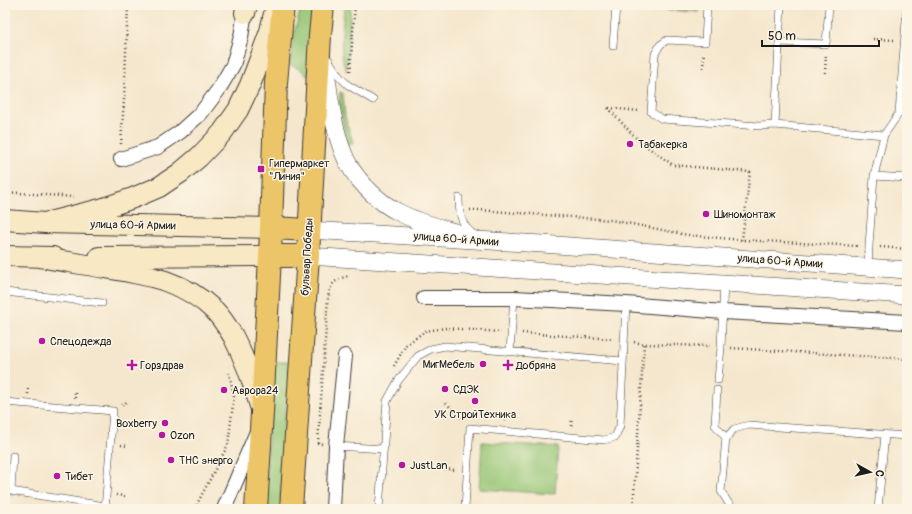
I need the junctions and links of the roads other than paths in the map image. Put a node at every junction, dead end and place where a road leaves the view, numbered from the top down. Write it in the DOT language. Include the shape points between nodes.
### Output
graph roads {
  1 [pos="276,5"];
  2 [pos="284,5"];
  3 [pos="323,5"];
  4 [pos="616,5"];
  5 [pos="707,5"];
  6 [pos="781,5"];
  7 [pos="829,5"];
  8 [pos="246,8"];
  9 [pos="907,8"];
  10 [pos="320,35"];
  11 [pos="780,42"];
  12 [pos="613,46"];
  13 [pos="373,100"];
  14 [pos="899,113"];
  15 [pos="907,113"];
  16 [pos="775,125"];
  17 [pos="884,135"];
  18 [pos="121,158"];
  19 [pos="874,176"];
  20 [pos="907,178"];
  21 [pos="459,198"];
  22 [pos="5,220"];
  23 [pos="45,222"];
  24 [pos="272,228"];
  25 [pos="309,230"];
  26 [pos="484,241"];
  27 [pos="5,256"];
  28 [pos="270,256"];
  29 [pos="308,256"];
  30 [pos="39,257"];
  31 [pos="725,257"];
  32 [pos="868,268"];
  33 [pos="907,270"];
  34 [pos="724,283"];
  35 [pos="5,292"];
  36 [pos="907,295"];
  37 [pos="424,298"];
  38 [pos="514,298"];
  39 [pos="102,303"];
  40 [pos="626,304"];
  41 [pos="723,312"];
  42 [pos="907,322"];
  43 [pos="510,351"];
  44 [pos="345,356"];
  45 [pos="623,361"];
  46 [pos="718,380"];
  47 [pos="717,390"];
  48 [pos="5,402"];
  49 [pos="262,417"];
  50 [pos="885,434"];
  51 [pos="907,436"];
  52 [pos="726,438"];
  53 [pos="336,446"];
  54 [pos="383,449"];
  55 [pos="13,456"];
  56 [pos="105,508"];
  57 [pos="224,509"];
  58 [pos="256,509"];
  59 [pos="291,509"];
  60 [pos="332,509"];
  61 [pos="379,509"];
  62 [pos="465,509"];
  63 [pos="732,509"];
  64 [pos="878,509"];
  1 -- 23 [label="main road" via="258,64 238,110 222,133 199,157 158,187 101,209"];
  2 -- 24 [label="main road" via="276,83"];
  3 -- 10 [label="main road, бульвар Победы"];
  4 -- 12 [label="lane"];
  5 -- 16 [label="lane" via="705,42 667,40 660,45 655,54 651,112 662,119"];
  6 -- 11 [label="lane"];
  7 -- 11 [label="lane" via="826,44"];
  8 -- 18 [label="street" via="233,65 201,113 158,147"];
  9 -- 14 [label="lane"];
  10 -- 13 [label="lane" via="329,60 339,76 348,85"];
  10 -- 25 [label="main road, бульвар Победы"];
  10 -- 26 [label="street" via="333,119 343,153 361,182 382,202 398,212 415,220"];
  11 -- 16 [label="lane"];
  14 -- 15 [label="lane"];
  14 -- 17 [label="lane"];
  16 -- 17 [label="lane"];
  17 -- 19 [label="lane"];
  19 -- 20 [label="lane"];
  19 -- 32 [label="lane"];
  21 -- 26 [label="lane" via="462,222 470,232"];
  22 -- 23 [label="main road, улица 60-й Армии"];
  23 -- 24 [label="main road, улица 60-й Армии"];
  24 -- 25 [label="main road, улица 60-й Армии"];
  24 -- 28 [label="main road"];
  25 -- 26 [label="street, улица 60-й Армии"];
  25 -- 29 [label="main road, бульвар Победы"];
  26 -- 31 [label="street, улица 60-й Армии"];
  27 -- 30 [label="main road"];
  28 -- 29 [label="main road"];
  28 -- 30 [label="main road"];
  28 -- 49 [label="main road"];
  29 -- 34 [label="street"];
  29 -- 59 [label="main road, бульвар Победы"];
  30 -- 49 [label="main road" via="143,274 168,281 200,299 216,312 240,349 253,382"];
  31 -- 32 [label="street, улица 60-й Армии"];
  31 -- 34 [label="street"];
  32 -- 33 [label="street, улица 60-й Армии"];
  34 -- 36 [label="street"];
  34 -- 41 [label="lane"];
  35 -- 39 [label="lane"];
  37 -- 38 [label="street"];
  38 -- 40 [label="street"];
  38 -- 43 [label="lane"];
  40 -- 41 [label="street"];
  40 -- 45 [label="lane"];
  41 -- 42 [label="street"];
  41 -- 46 [label="lane"];
  43 -- 45 [label="lane"];
  43 -- 54 [label="lane" via="445,346 431,349 418,356 398,381 387,401"];
  44 -- 53 [label="street"];
  45 -- 62 [label="lane" via="620,426 615,437 604,440 470,428"];
  47 -- 52 [label="lane" via="715,425"];
  48 -- 56 [label="lane" via="113,411"];
  49 -- 57 [label="street"];
  49 -- 58 [label="main road"];
  50 -- 51 [label="lane"];
  50 -- 52 [label="lane" via="748,425 734,429"];
  50 -- 64 [label="lane"];
  52 -- 63 [label="lane" via="721,491"];
  53 -- 54 [label="lane"];
  53 -- 60 [label="street"];
  54 -- 61 [label="lane"];
  55 -- 56 [label="lane" via="11,491"];
}
